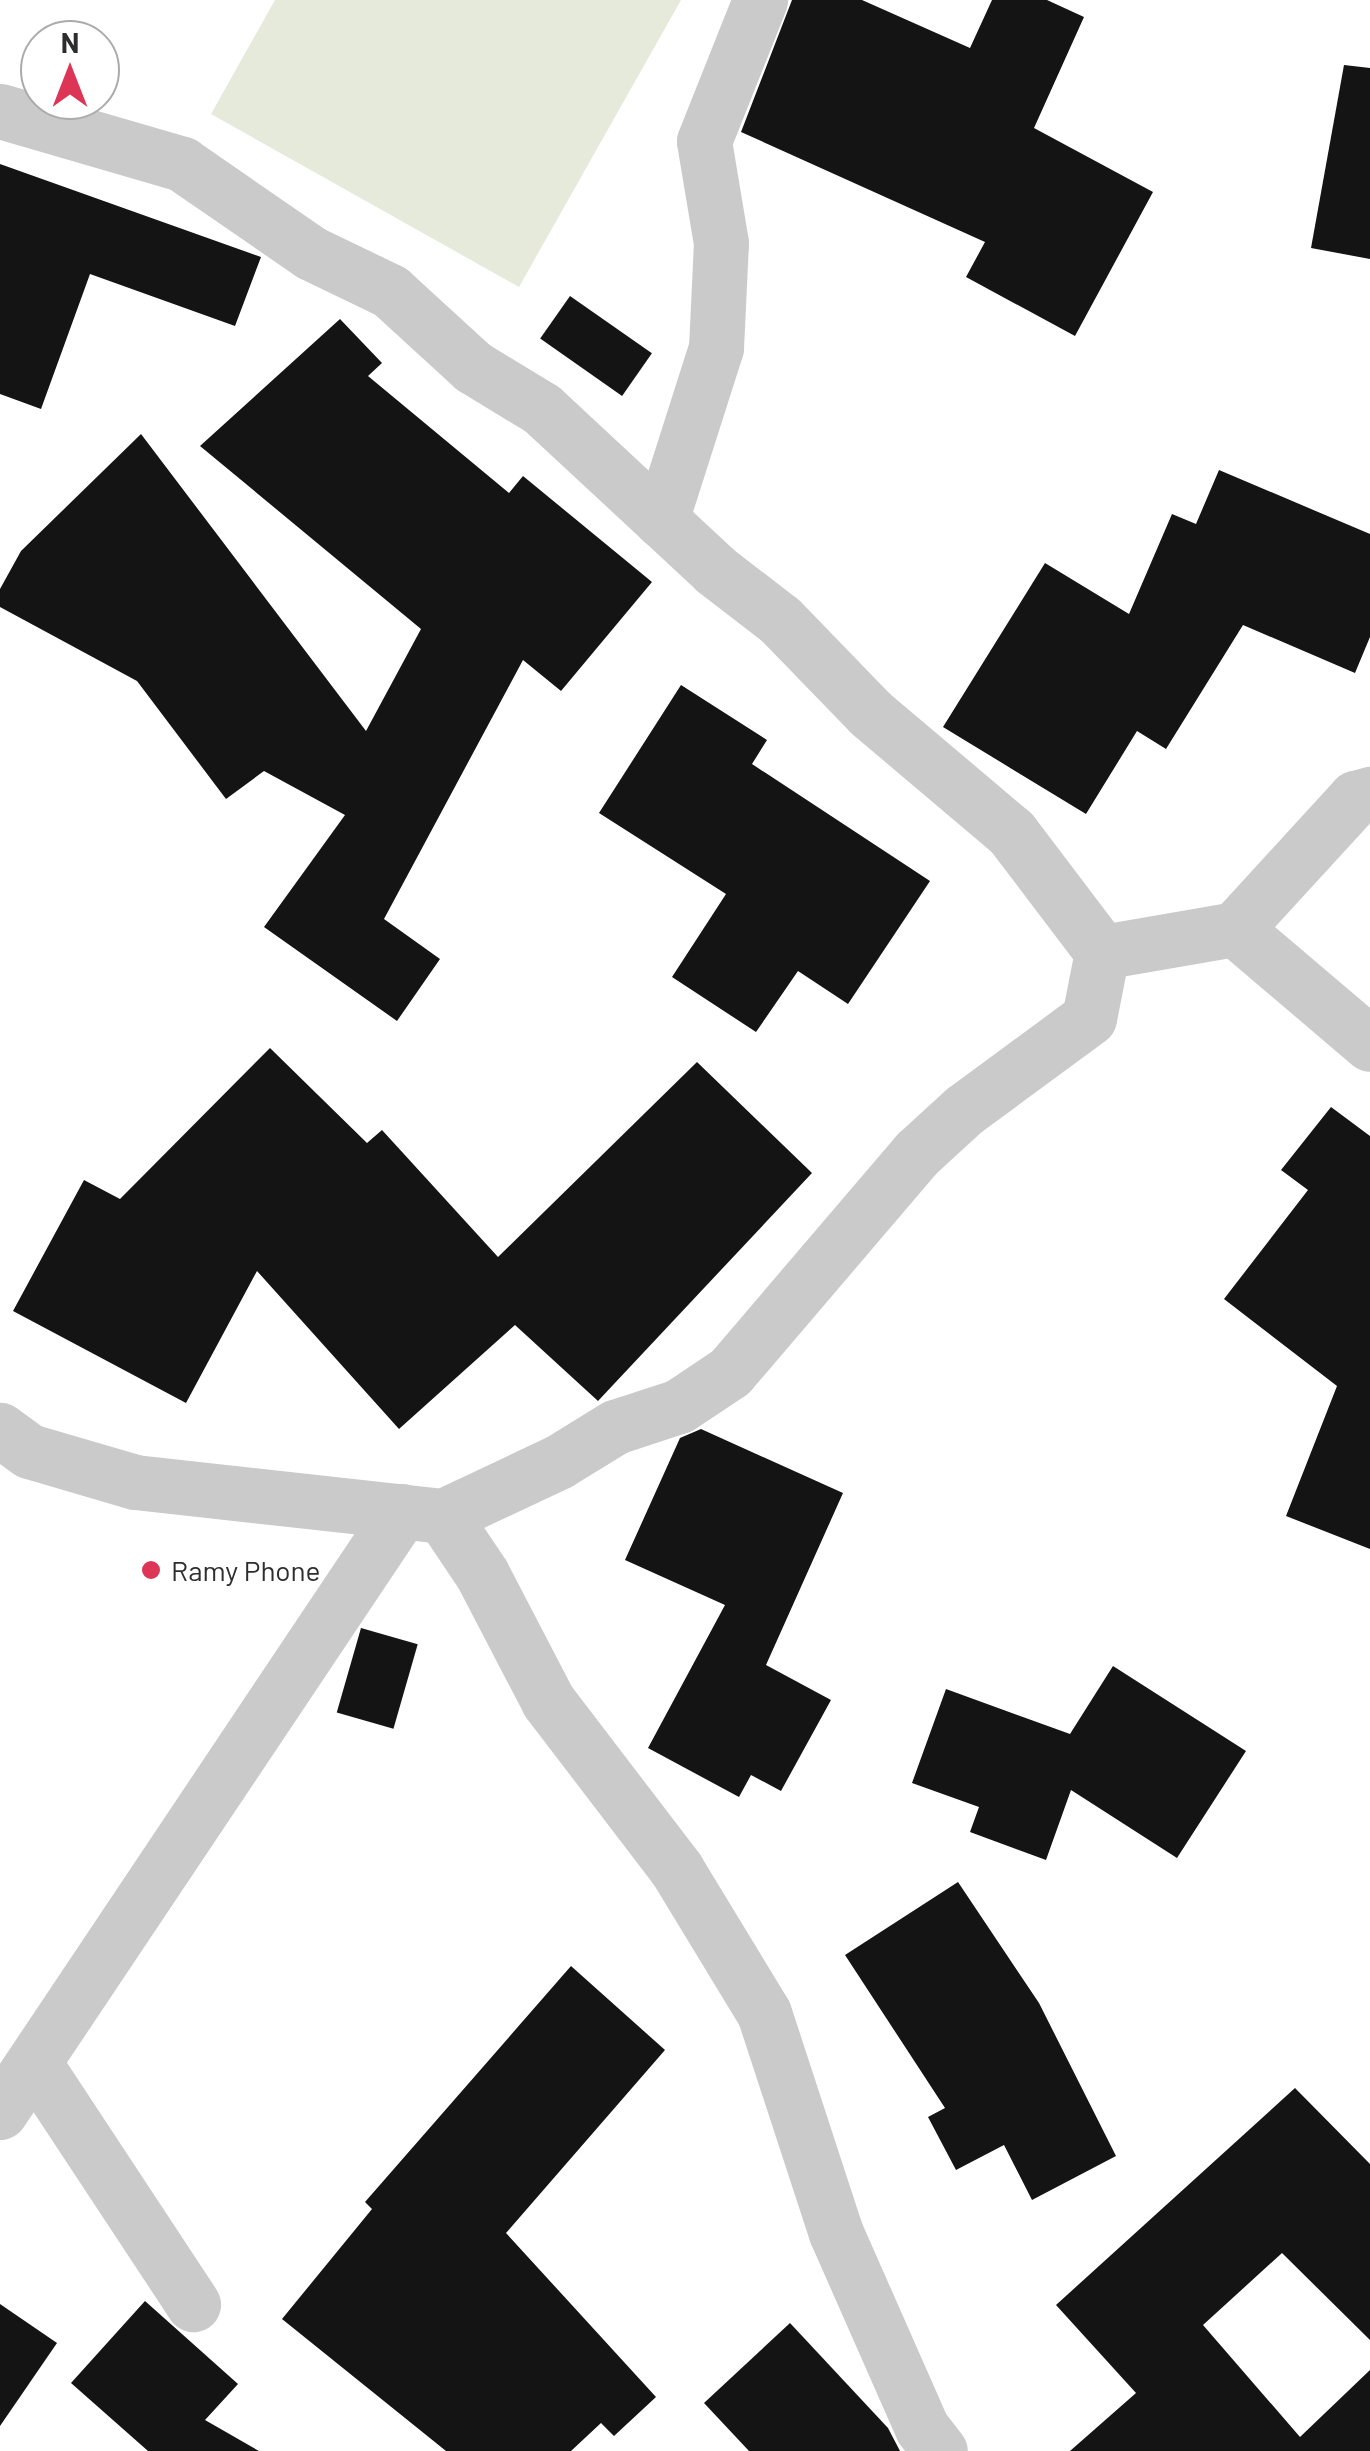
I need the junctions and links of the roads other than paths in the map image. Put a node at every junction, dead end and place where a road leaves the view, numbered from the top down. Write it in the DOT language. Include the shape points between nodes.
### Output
graph roads {
  1 [pos="760,0"];
  2 [pos="0,111"];
  3 [pos="661,520"];
  4 [pos="1370,794"];
  5 [pos="1235,929"];
  6 [pos="1102,952"];
  7 [pos="1370,1044"];
  8 [pos="0,1430"];
  9 [pos="422,1514"];
  10 [pos="34,2063"];
  11 [pos="0,2112"];
  12 [pos="193,2304"];
  13 [pos="940,2451"];
  1 -- 3 [label="street" via="704,141 721,243 716,348"];
  2 -- 3 [label="street" via="182,164 311,253 390,291 474,367 542,409"];
  3 -- 6 [label="street" via="780,620 870,714 1011,832"];
  4 -- 5 [label="street" via="1354,798"];
  5 -- 6 [label="street"];
  5 -- 7 [label="street"];
  6 -- 9 [label="street" via="1090,1018 917,1153 730,1372 679,1406 614,1427 558,1462"];
  8 -- 9 [label="street" via="29,1451 135,1482"];
  9 -- 10 [label="street"];
  9 -- 13 [label="street" via="482,1574 548,1701 677,1870 764,2014 836,2233 922,2428"];
  10 -- 11 [label="street"];
  10 -- 12 [label="street"];
}
